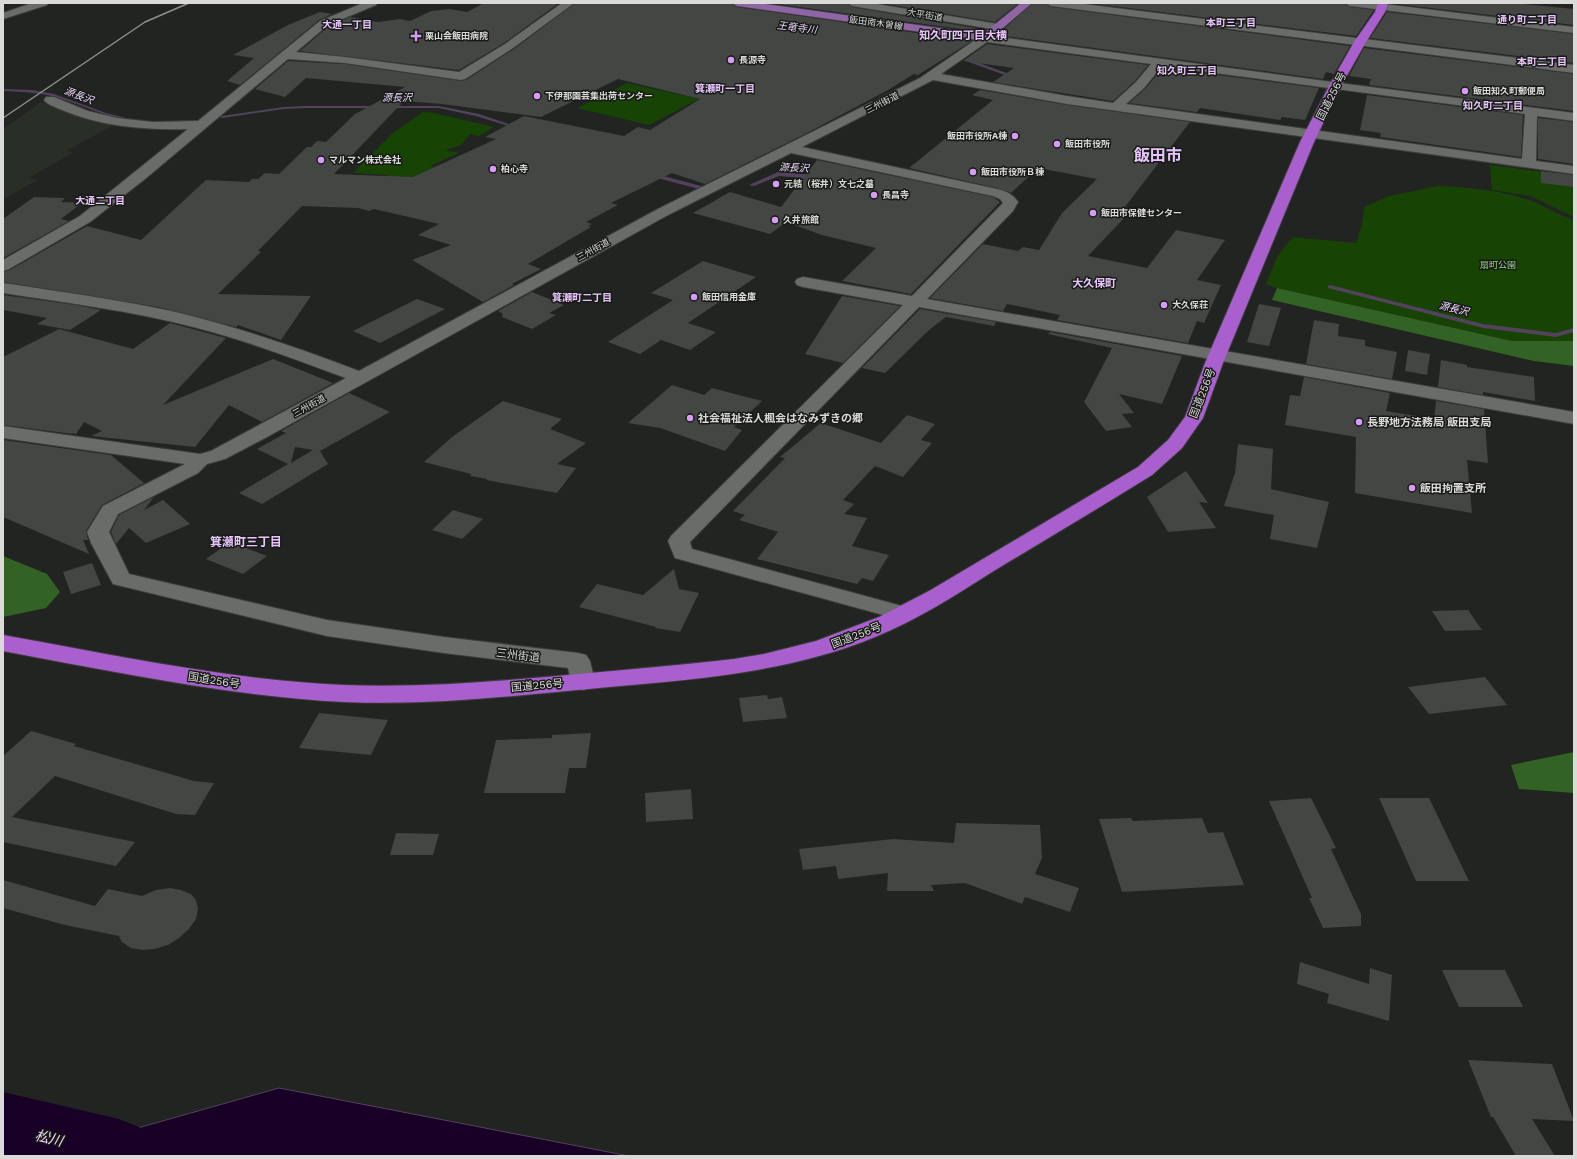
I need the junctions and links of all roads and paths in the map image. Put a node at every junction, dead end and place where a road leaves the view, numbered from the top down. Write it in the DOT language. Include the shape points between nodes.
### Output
graph roads {
  1 [pos="42,3"];
  2 [pos="372,3"];
  3 [pos="570,3"];
  4 [pos="737,3"];
  5 [pos="852,3"];
  6 [pos="1027,3"];
  7 [pos="1051,3"];
  8 [pos="1350,3"];
  9 [pos="1384,4"];
  10 [pos="3,16"];
  11 [pos="1574,25"];
  12 [pos="998,27"];
  13 [pos="1574,30"];
  14 [pos="985,38"];
  15 [pos="1360,42"];
  16 [pos="286,55"];
  17 [pos="1159,62"];
  18 [pos="1574,69"];
  19 [pos="930,76"];
  20 [pos="1335,86"];
  21 [pos="50,100"];
  22 [pos="1117,106"];
  23 [pos="1531,111"];
  24 [pos="1574,117"];
  25 [pos="202,125"];
  26 [pos="1311,134"];
  27 [pos="792,148"];
  28 [pos="1529,164"];
  29 [pos="1574,170"];
  30 [pos="3,266"];
  31 [pos="803,282"];
  32 [pos="3,288"];
  33 [pos="917,301"];
  34 [pos="1217,355"];
  35 [pos="361,378"];
  36 [pos="1574,418"];
  37 [pos="3,432"];
  38 [pos="200,460"];
  39 [pos="905,614"];
  40 [pos="3,643"];
  41 [pos="583,682"];
  1 -- 10 [label="street"];
  2 -- 16 [label="street" via="324,23"];
  3 -- 16 [label="street" via="509,46 460,76 345,60"];
  4 -- 14 [label="main road, 飯田南木曽線"];
  5 -- 12 [label="street, 大平街道"];
  6 -- 12 [label="main road"];
  7 -- 15 [label="street"];
  8 -- 9 [label="street"];
  9 -- 11 [label="street"];
  9 -- 13 [label="street"];
  9 -- 15 [label="highway, 国道256号"];
  12 -- 14 [label="main road"];
  14 -- 17 [label="street"];
  14 -- 19 [label="street, 三州街道"];
  15 -- 18 [label="street"];
  15 -- 20 [label="highway, 国道256号"];
  16 -- 25 [label="street"];
  17 -- 20 [label="street"];
  17 -- 22 [label="street" via="1140,85"];
  19 -- 22 [label="street" via="1033,95"];
  19 -- 27 [label="street, 三州街道" via="924,82"];
  20 -- 23 [label="street"];
  20 -- 26 [label="highway, 国道256号"];
  21 -- 25 [label="street" via="113,122 156,126"];
  22 -- 26 [label="street"];
  23 -- 24 [label="street"];
  23 -- 28 [label="street"];
  25 -- 30 [label="street" via="85,219"];
  26 -- 28 [label="street"];
  26 -- 34 [label="highway, 国道256号"];
  27 -- 33 [label="street" via="997,193 1011,202"];
  27 -- 35 [label="street, 三州街道" via="663,212"];
  28 -- 29 [label="street"];
  31 -- 33 [label="street"];
  32 -- 35 [label="street" via="154,313 203,324 271,344"];
  33 -- 34 [label="street"];
  33 -- 39 [label="street" via="679,541 683,553"];
  34 -- 36 [label="street"];
  34 -- 39 [label="highway, 国道256号" via="1194,418 1174,444 1145,471"];
  35 -- 38 [label="street, 三州街道" via="218,455"];
  37 -- 38 [label="street, 三州街道"];
  38 -- 41 [label="street, 三州街道" via="191,468 110,510 98,532 121,579 327,628 578,661"];
  39 -- 41 [label="highway, 国道256号" via="876,629 806,653 752,664 683,673"];
  40 -- 41 [label="highway, 国道256号" via="238,684 343,693 417,693"];
}
